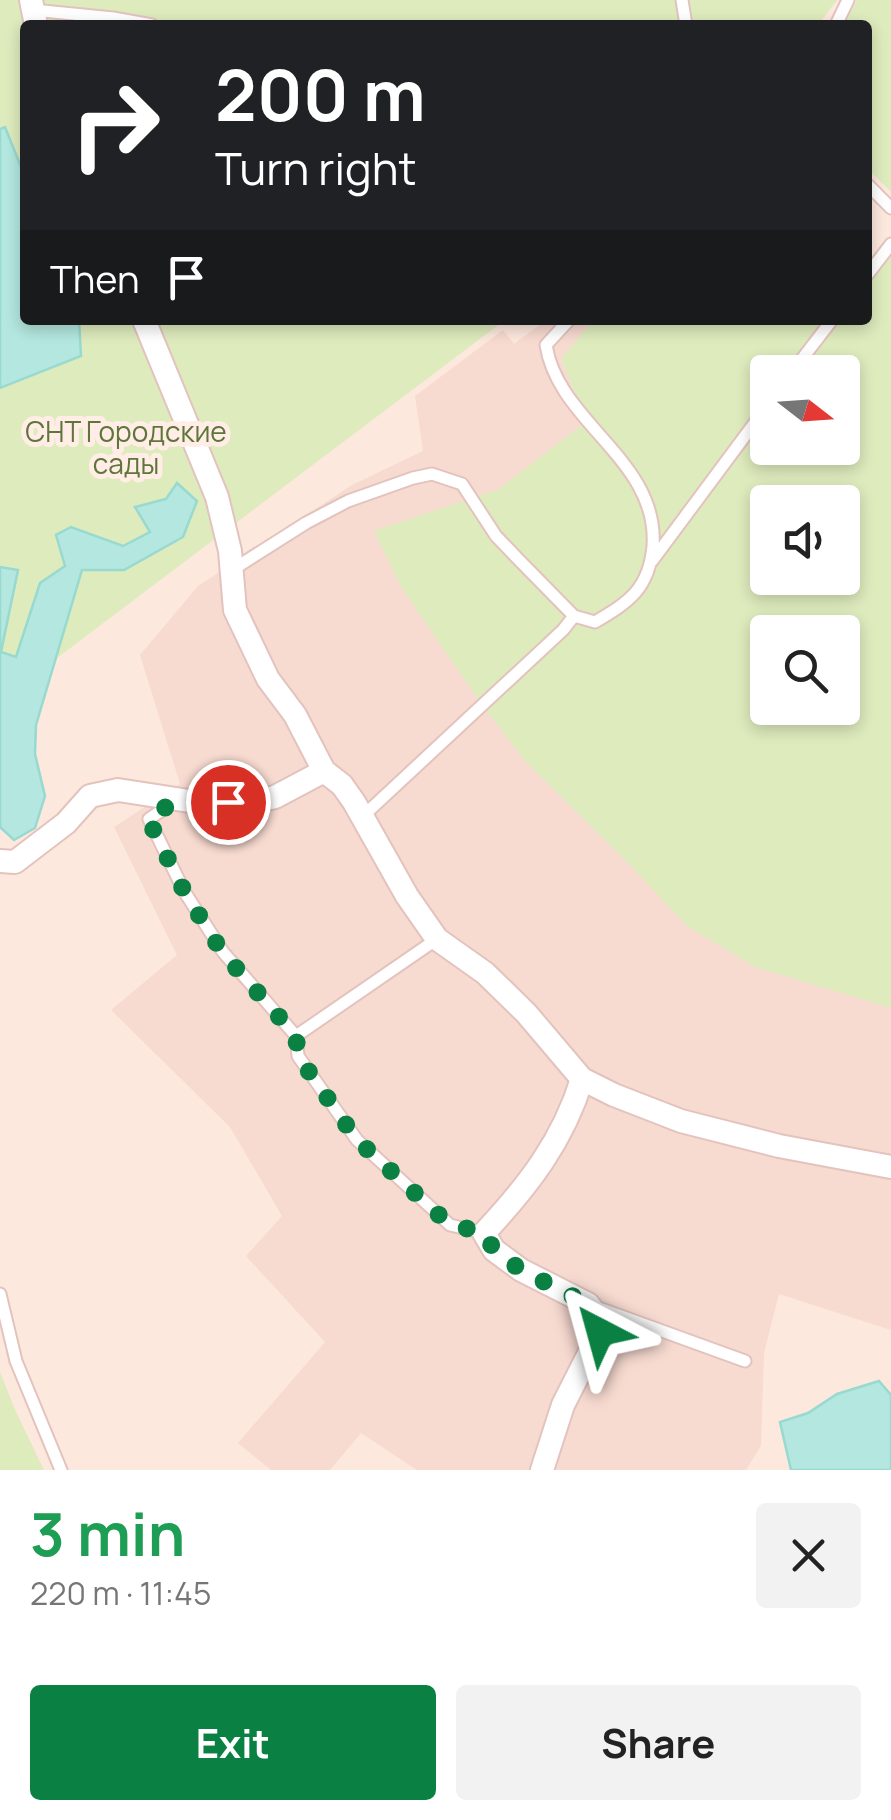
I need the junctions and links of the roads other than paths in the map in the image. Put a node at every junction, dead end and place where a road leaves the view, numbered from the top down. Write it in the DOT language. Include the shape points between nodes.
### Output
graph roads {
  1 [pos="33,12"];
  2 [pos="124,20"];
  3 [pos="872,189"];
  4 [pos="891,208"];
  5 [pos="891,244"];
  6 [pos="872,269"];
  7 [pos="146,325"];
  8 [pos="564,325"];
  9 [pos="828,325"];
  10 [pos="805,355"];
  11 [pos="750,430"];
  12 [pos="652,561"];
  13 [pos="232,570"];
  14 [pos="574,616"];
  15 [pos="324,771"];
  16 [pos="175,801"];
  17 [pos="362,816"];
  18 [pos="0,861"];
  19 [pos="437,939"];
  20 [pos="296,1036"];
  21 [pos="582,1079"];
  22 [pos="891,1167"];
  23 [pos="484,1232"];
  24 [pos="0,1294"];
  25 [pos="588,1304"];
  26 [pos="745,1361"];
  27 [pos="61,1470"];
  28 [pos="542,1470"];
  1 -- 2 [label="lane"];
  3 -- 4 [label="lane"];
  5 -- 6 [label="lane"];
  7 -- 13 [label="street" via="216,497"];
  8 -- 12 [label="lane" via="546,345 549,362 633,474 650,507"];
  9 -- 10 [label="lane"];
  11 -- 12 [label="lane"];
  12 -- 14 [label="lane" via="641,588 625,604 595,622"];
  13 -- 14 [label="lane" via="348,501 432,474 462,484 496,536"];
  13 -- 15 [label="street" via="235,610"];
  14 -- 17 [label="lane"];
  15 -- 16 [label="street" via="253,802"];
  15 -- 17 [label="street"];
  16 -- 18 [label="street" via="118,790 90,796 16,862"];
  16 -- 20 [label="lane" via="148,819 184,891 222,952"];
  17 -- 19 [label="street"];
  19 -- 20 [label="lane"];
  19 -- 21 [label="street" via="526,1013"];
  20 -- 23 [label="lane" via="298,1056 357,1140 450,1225"];
  21 -- 22 [label="street" via="682,1122"];
  21 -- 23 [label="street" via="560,1135 521,1194"];
  23 -- 25 [label="street" via="494,1250 521,1270"];
  24 -- 27 [label="lane" via="16,1361"];
  25 -- 26 [label="lane"];
  25 -- 28 [label="street" via="600,1332 563,1405"];
}
